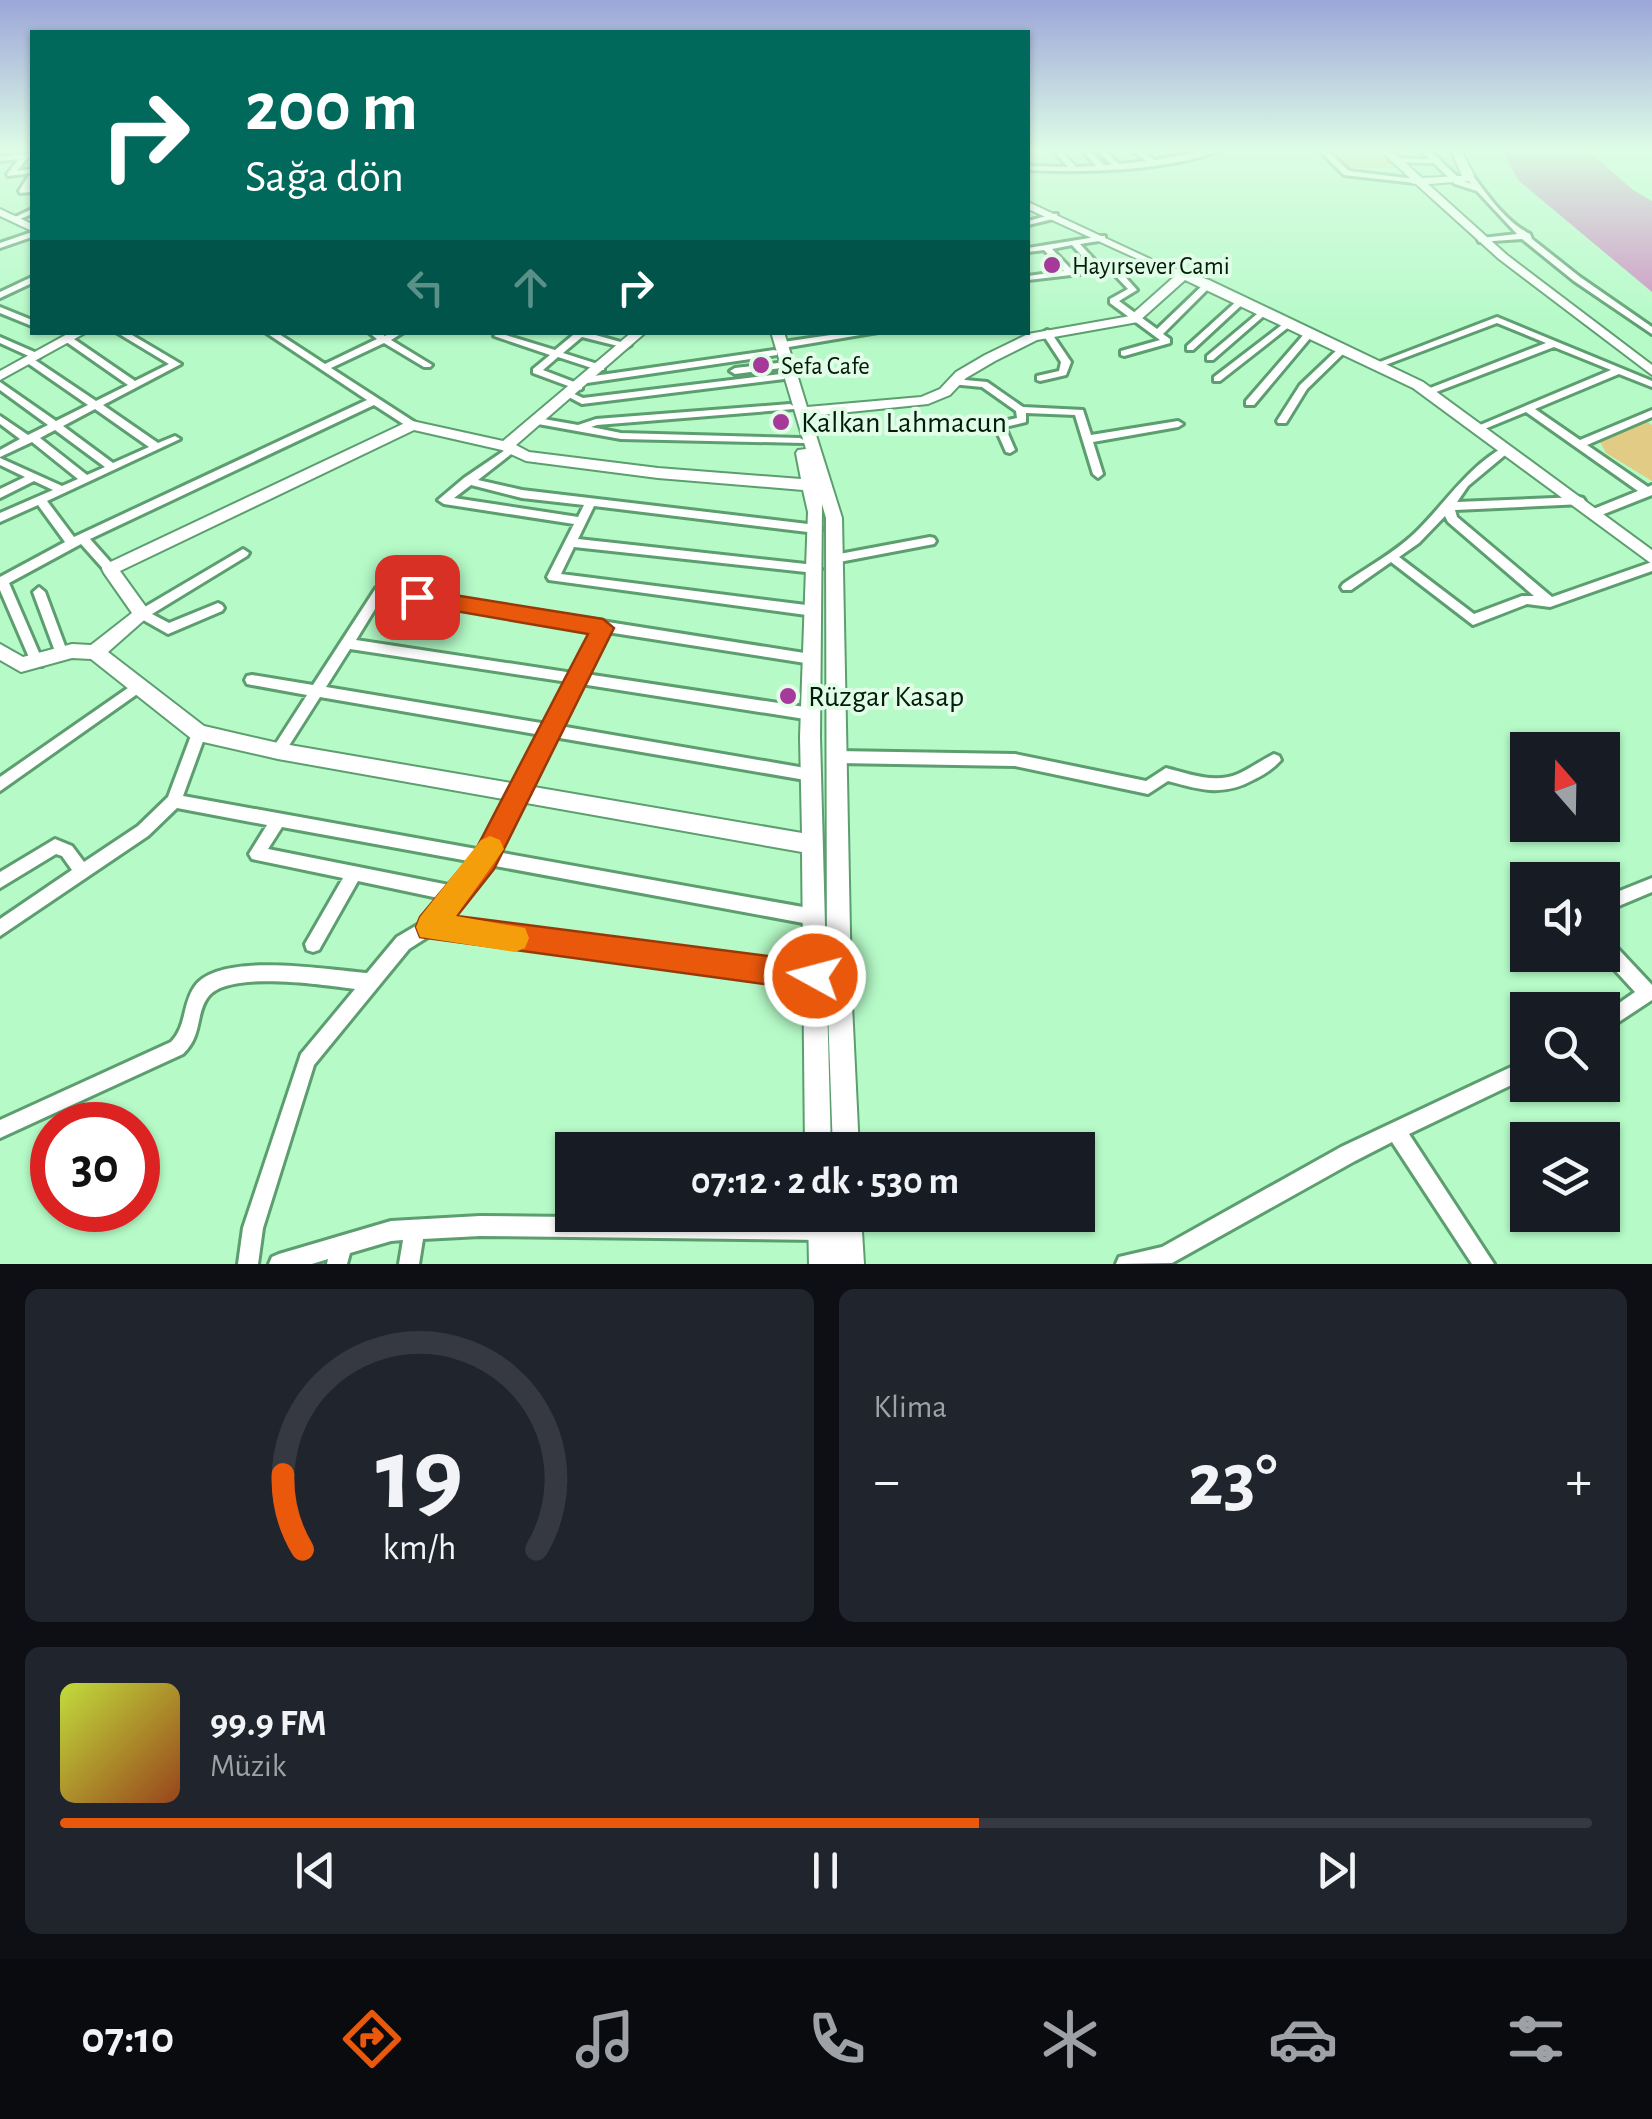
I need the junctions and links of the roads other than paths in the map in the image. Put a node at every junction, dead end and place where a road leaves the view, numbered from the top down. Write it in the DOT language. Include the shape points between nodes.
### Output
graph roads {
  1 [pos="1037,209"];
  2 [pos="1447,209"];
  3 [pos="1498,209"];
  4 [pos="0,212"];
  5 [pos="30,213"];
  6 [pos="1054,216"];
  7 [pos="15,219"];
  8 [pos="1030,222"];
  9 [pos="30,230"];
  10 [pos="30,232"];
  11 [pos="1527,236"];
  12 [pos="1102,238"];
  13 [pos="1482,240"];
  14 [pos="1073,242"];
  15 [pos="0,246"];
  16 [pos="1046,246"];
  17 [pos="1030,250"];
  18 [pos="1153,263"];
  19 [pos="1036,267"];
  20 [pos="1114,270"];
  21 [pos="1101,272"];
  22 [pos="1072,274"];
  23 [pos="1184,275"];
  24 [pos="1045,276"];
  25 [pos="1030,278"];
  26 [pos="1208,284"];
  27 [pos="27,287"];
  28 [pos="0,295"];
  29 [pos="1242,301"];
  30 [pos="0,310"];
  31 [pos="1263,312"];
  32 [pos="1134,320"];
  33 [pos="30,322"];
  34 [pos="1287,324"];
  35 [pos="1652,330"];
  36 [pos="1048,334"];
  37 [pos="1157,334"];
  38 [pos="125,335"];
  39 [pos="274,335"];
  40 [pos="376,335"];
  41 [pos="394,335"];
  42 [pos="500,335"];
  43 [pos="574,335"];
  44 [pos="584,335"];
  45 [pos="637,335"];
  46 [pos="859,335"];
  47 [pos="1308,335"];
  48 [pos="69,336"];
  49 [pos="0,340"];
  50 [pos="384,340"];
  51 [pos="1555,343"];
  52 [pos="626,346"];
  53 [pos="1190,348"];
  54 [pos="1342,350"];
  55 [pos="777,351"];
  56 [pos="1124,353"];
  57 [pos="557,354"];
  58 [pos="33,358"];
  59 [pos="1210,358"];
  60 [pos="1376,364"];
  61 [pos="427,365"];
  62 [pos="326,367"];
  63 [pos="601,368"];
  64 [pos="1652,370"];
  65 [pos="735,371"];
  66 [pos="1618,371"];
  67 [pos="2,376"];
  68 [pos="1040,378"];
  69 [pos="1217,378"];
  70 [pos="954,382"];
  71 [pos="1652,384"];
  72 [pos="136,386"];
  73 [pos="578,387"];
  74 [pos="1428,392"];
  75 [pos="374,401"];
  76 [pos="1250,403"];
  77 [pos="99,405"];
  78 [pos="1527,408"];
  79 [pos="796,410"];
  80 [pos="1021,410"];
  81 [pos="670,416"];
  82 [pos="1650,416"];
  83 [pos="0,419"];
  84 [pos="538,421"];
  85 [pos="1282,421"];
  86 [pos="1178,424"];
  87 [pos="412,425"];
  88 [pos="57,427"];
  89 [pos="578,428"];
  90 [pos="1478,428"];
  91 [pos="31,439"];
  92 [pos="175,439"];
  93 [pos="1089,439"];
  94 [pos="672,440"];
  95 [pos="800,441"];
  96 [pos="1579,444"];
  97 [pos="157,446"];
  98 [pos="509,447"];
  99 [pos="1506,448"];
  100 [pos="1010,450"];
  101 [pos="2,462"];
  102 [pos="111,466"];
  103 [pos="1098,474"];
  104 [pos="35,476"];
  105 [pos="84,478"];
  106 [pos="468,481"];
  107 [pos="810,485"];
  108 [pos="60,489"];
  109 [pos="1650,490"];
  110 [pos="0,494"];
  111 [pos="39,499"];
  112 [pos="591,502"];
  113 [pos="1579,502"];
  114 [pos="1448,506"];
  115 [pos="1595,513"];
  116 [pos="0,518"];
  117 [pos="580,521"];
  118 [pos="816,529"];
  119 [pos="77,540"];
  120 [pos="930,540"];
  121 [pos="570,542"];
  122 [pos="244,553"];
  123 [pos="1392,557"];
  124 [pos="1652,558"];
  125 [pos="834,560"];
  126 [pos="1652,566"];
  127 [pos="110,569"];
  128 [pos="815,569"];
  129 [pos="1,582"];
  130 [pos="1346,588"];
  131 [pos="38,592"];
  132 [pos="1550,602"];
  133 [pos="218,608"];
  134 [pos="814,612"];
  135 [pos="142,614"];
  136 [pos="603,628"];
  137 [pos="350,644"];
  138 [pos="0,651"];
  139 [pos="95,652"];
  140 [pos="62,654"];
  141 [pos="812,659"];
  142 [pos="36,662"];
  143 [pos="577,678"];
  144 [pos="252,680"];
  145 [pos="138,686"];
  146 [pos="317,692"];
  147 [pos="810,714"];
  148 [pos="550,730"];
  149 [pos="199,733"];
  150 [pos="278,751"];
  151 [pos="837,757"];
  152 [pos="1274,760"];
  153 [pos="811,775"];
  154 [pos="0,785"];
  155 [pos="518,792"];
  156 [pos="174,801"];
  157 [pos="278,821"];
  158 [pos="812,844"];
  159 [pos="485,860"];
  160 [pos="82,872"];
  161 [pos="353,875"];
  162 [pos="0,881"];
  163 [pos="1652,885"];
  164 [pos="456,894"];
  165 [pos="1620,898"];
  166 [pos="814,917"];
  167 [pos="430,927"];
  168 [pos="0,928"];
  169 [pos="313,944"];
  170 [pos="1620,963"];
  171 [pos="815,976"];
  172 [pos="371,982"];
  173 [pos="1620,1012"];
  174 [pos="1510,1077"];
  175 [pos="0,1130"];
  176 [pos="818,1132"];
  177 [pos="846,1132"];
  178 [pos="1397,1132"];
  179 [pos="555,1225"];
  180 [pos="414,1229"];
  181 [pos="832,1232"];
  182 [pos="838,1232"];
  183 [pos="340,1254"];
  184 [pos="1134,1263"];
  185 [pos="248,1264"];
  186 [pos="279,1264"];
  187 [pos="409,1264"];
  188 [pos="823,1264"];
  189 [pos="850,1264"];
  190 [pos="1484,1264"];
  1 -- 6 [label="street"];
  2 -- 13 [label="street"];
  3 -- 11 [label="street"];
  4 -- 7 [label="street"];
  5 -- 7 [label="street"];
  6 -- 8 [label="street"];
  6 -- 12 [label="street"];
  7 -- 9 [label="street"];
  10 -- 15 [label="street"];
  11 -- 13 [label="street"];
  11 -- 35 [label="street"];
  12 -- 14 [label="street"];
  12 -- 18 [label="street"];
  13 -- 64 [label="street"];
  14 -- 16 [label="street"];
  14 -- 21 [label="street"];
  16 -- 17 [label="street"];
  16 -- 22 [label="street"];
  18 -- 20 [label="street"];
  18 -- 23 [label="street"];
  19 -- 24 [label="street"];
  20 -- 21 [label="street"];
  20 -- 32 [label="street" via="1133,290 1113,301"];
  21 -- 22 [label="street"];
  22 -- 24 [label="street"];
  23 -- 26 [label="street"];
  23 -- 32 [label="street"];
  24 -- 25 [label="street"];
  26 -- 29 [label="street"];
  26 -- 37 [label="street"];
  27 -- 28 [label="street"];
  29 -- 31 [label="street"];
  29 -- 53 [label="street"];
  30 -- 33 [label="street"];
  31 -- 34 [label="street"];
  31 -- 59 [label="street"];
  32 -- 36 [label="street"];
  32 -- 37 [label="street"];
  34 -- 47 [label="street"];
  34 -- 69 [label="street"];
  36 -- 68 [label="street" via="1066,362 1063,373"];
  36 -- 70 [label="street" via="1016,344"];
  37 -- 56 [label="street" via="1166,341"];
  38 -- 72 [label="street" via="176,364"];
  39 -- 62 [label="street"];
  40 -- 50 [label="street"];
  41 -- 50 [label="street"];
  42 -- 57 [label="street"];
  43 -- 57 [label="street"];
  44 -- 52 [label="street"];
  45 -- 52 [label="street"];
  46 -- 55 [label="street"];
  47 -- 54 [label="street"];
  47 -- 76 [label="street"];
  48 -- 58 [label="street"];
  48 -- 72 [label="street"];
  49 -- 58 [label="street"];
  50 -- 61 [label="street"];
  50 -- 62 [label="street"];
  51 -- 60 [label="street" via="1497,320"];
  51 -- 66 [label="street"];
  51 -- 74 [label="street"];
  52 -- 63 [label="street"];
  54 -- 60 [label="street"];
  54 -- 85 [label="street" via="1303,387"];
  55 -- 65 [label="street"];
  55 -- 73 [label="street"];
  55 -- 73 [label="street" via="582,401"];
  55 -- 79 [label="street"];
  55 -- 79 [label="street"];
  57 -- 63 [label="street"];
  57 -- 73 [label="street" via="536,371"];
  58 -- 67 [label="street"];
  58 -- 77 [label="street"];
  60 -- 74 [label="street"];
  62 -- 75 [label="street"];
  63 -- 73 [label="street"];
  66 -- 71 [label="street"];
  66 -- 78 [label="street"];
  67 -- 88 [label="street"];
  70 -- 79 [label="street" via="923,401"];
  70 -- 80 [label="street" via="984,384"];
  72 -- 77 [label="street"];
  73 -- 84 [label="street"];
  74 -- 90 [label="street"];
  75 -- 87 [label="street"];
  75 -- 119 [label="street"];
  77 -- 88 [label="street"];
  77 -- 97 [label="street"];
  78 -- 90 [label="street"];
  78 -- 96 [label="street"];
  79 -- 81 [label="street"];
  79 -- 95 [label="street"];
  79 -- 125 [label="street" via="834,518"];
  80 -- 93 [label="street" via="1079,412"];
  80 -- 100 [label="street" via="1022,420 1000,425"];
  81 -- 89 [label="street"];
  81 -- 94 [label="street"];
  82 -- 96 [label="street"];
  83 -- 91 [label="street"];
  84 -- 89 [label="street"];
  84 -- 98 [label="street"];
  86 -- 93 [label="street"];
  87 -- 98 [label="street"];
  87 -- 127 [label="street"];
  88 -- 91 [label="street"];
  88 -- 102 [label="street"];
  89 -- 94 [label="street"];
  90 -- 99 [label="street"];
  91 -- 101 [label="street"];
  91 -- 105 [label="street"];
  92 -- 97 [label="street"];
  93 -- 103 [label="street"];
  94 -- 95 [label="street"];
  95 -- 107 [label="street"];
  96 -- 109 [label="street"];
  97 -- 102 [label="street"];
  98 -- 106 [label="street"];
  98 -- 107 [label="street" via="526,456 658,473"];
  99 -- 113 [label="street"];
  99 -- 114 [label="street"];
  101 -- 104 [label="street"];
  102 -- 105 [label="street"];
  104 -- 108 [label="street"];
  104 -- 110 [label="street"];
  105 -- 108 [label="street"];
  106 -- 112 [label="street"];
  106 -- 117 [label="street" via="444,500"];
  107 -- 118 [label="street"];
  108 -- 111 [label="street"];
  109 -- 115 [label="street"];
  111 -- 116 [label="street"];
  111 -- 119 [label="street"];
  112 -- 117 [label="street"];
  112 -- 118 [label="street"];
  113 -- 114 [label="street"];
  113 -- 115 [label="street"];
  114 -- 123 [label="street"];
  114 -- 132 [label="street" via="1452,519"];
  115 -- 124 [label="street"];
  117 -- 121 [label="street"];
  118 -- 128 [label="street"];
  119 -- 127 [label="street"];
  119 -- 129 [label="street"];
  120 -- 125 [label="street"];
  121 -- 128 [label="street"];
  121 -- 134 [label="street" via="553,578"];
  122 -- 135 [label="street"];
  123 -- 130 [label="street"];
  123 -- 132 [label="street" via="1473,620 1526,599"];
  125 -- 151 [label="street"];
  126 -- 132 [label="street"];
  127 -- 135 [label="street"];
  128 -- 134 [label="street"];
  129 -- 142 [label="street"];
  131 -- 140 [label="street"];
  133 -- 135 [label="street" via="168,629"];
  134 -- 141 [label="street"];
  135 -- 139 [label="street"];
  136 -- 137 [label="street" via="380,591"];
  136 -- 141 [label="street"];
  136 -- 143 [label="street"];
  137 -- 143 [label="street"];
  137 -- 146 [label="street"];
  138 -- 142 [label="street" via="17,665"];
  139 -- 140 [label="street"];
  139 -- 145 [label="street"];
  140 -- 142 [label="street"];
  141 -- 147 [label="street"];
  143 -- 147 [label="street"];
  143 -- 148 [label="street"];
  144 -- 146 [label="street"];
  145 -- 149 [label="street"];
  145 -- 154 [label="street"];
  146 -- 148 [label="street"];
  146 -- 150 [label="street"];
  147 -- 153 [label="street"];
  148 -- 153 [label="street"];
  148 -- 155 [label="street"];
  149 -- 150 [label="street"];
  149 -- 156 [label="street"];
  150 -- 155 [label="street"];
  151 -- 152 [label="street" via="1014,760 1148,788 1166,774 1217,788"];
  151 -- 177 [label="street"];
  153 -- 158 [label="street"];
  155 -- 158 [label="street"];
  155 -- 159 [label="street"];
  156 -- 157 [label="street"];
  156 -- 160 [label="street" via="144,831"];
  157 -- 159 [label="street"];
  157 -- 161 [label="street" via="257,854"];
  158 -- 166 [label="street"];
  159 -- 164 [label="street"];
  159 -- 166 [label="street"];
  160 -- 162 [label="street" via="56,846"];
  160 -- 168 [label="street"];
  161 -- 164 [label="street"];
  161 -- 169 [label="street"];
  163 -- 165 [label="street"];
  164 -- 167 [label="street"];
  166 -- 171 [label="street"];
  167 -- 171 [label="street"];
  167 -- 172 [label="street" via="403,943"];
  170 -- 173 [label="street" via="1648,993"];
  171 -- 176 [label="street"];
  172 -- 175 [label="street" via="229,976 206,986 191,1034 177,1048"];
  172 -- 185 [label="street" via="307,1060 253,1228"];
  174 -- 178 [label="street"];
  178 -- 184 [label="street" via="1165,1256"];
  178 -- 190 [label="street"];
  179 -- 180 [label="street"];
  180 -- 183 [label="street" via="391,1230"];
  180 -- 187 [label="street"];
  181 -- 188 [label="street"];
  182 -- 189 [label="street"];
  183 -- 186 [label="street"];
}
